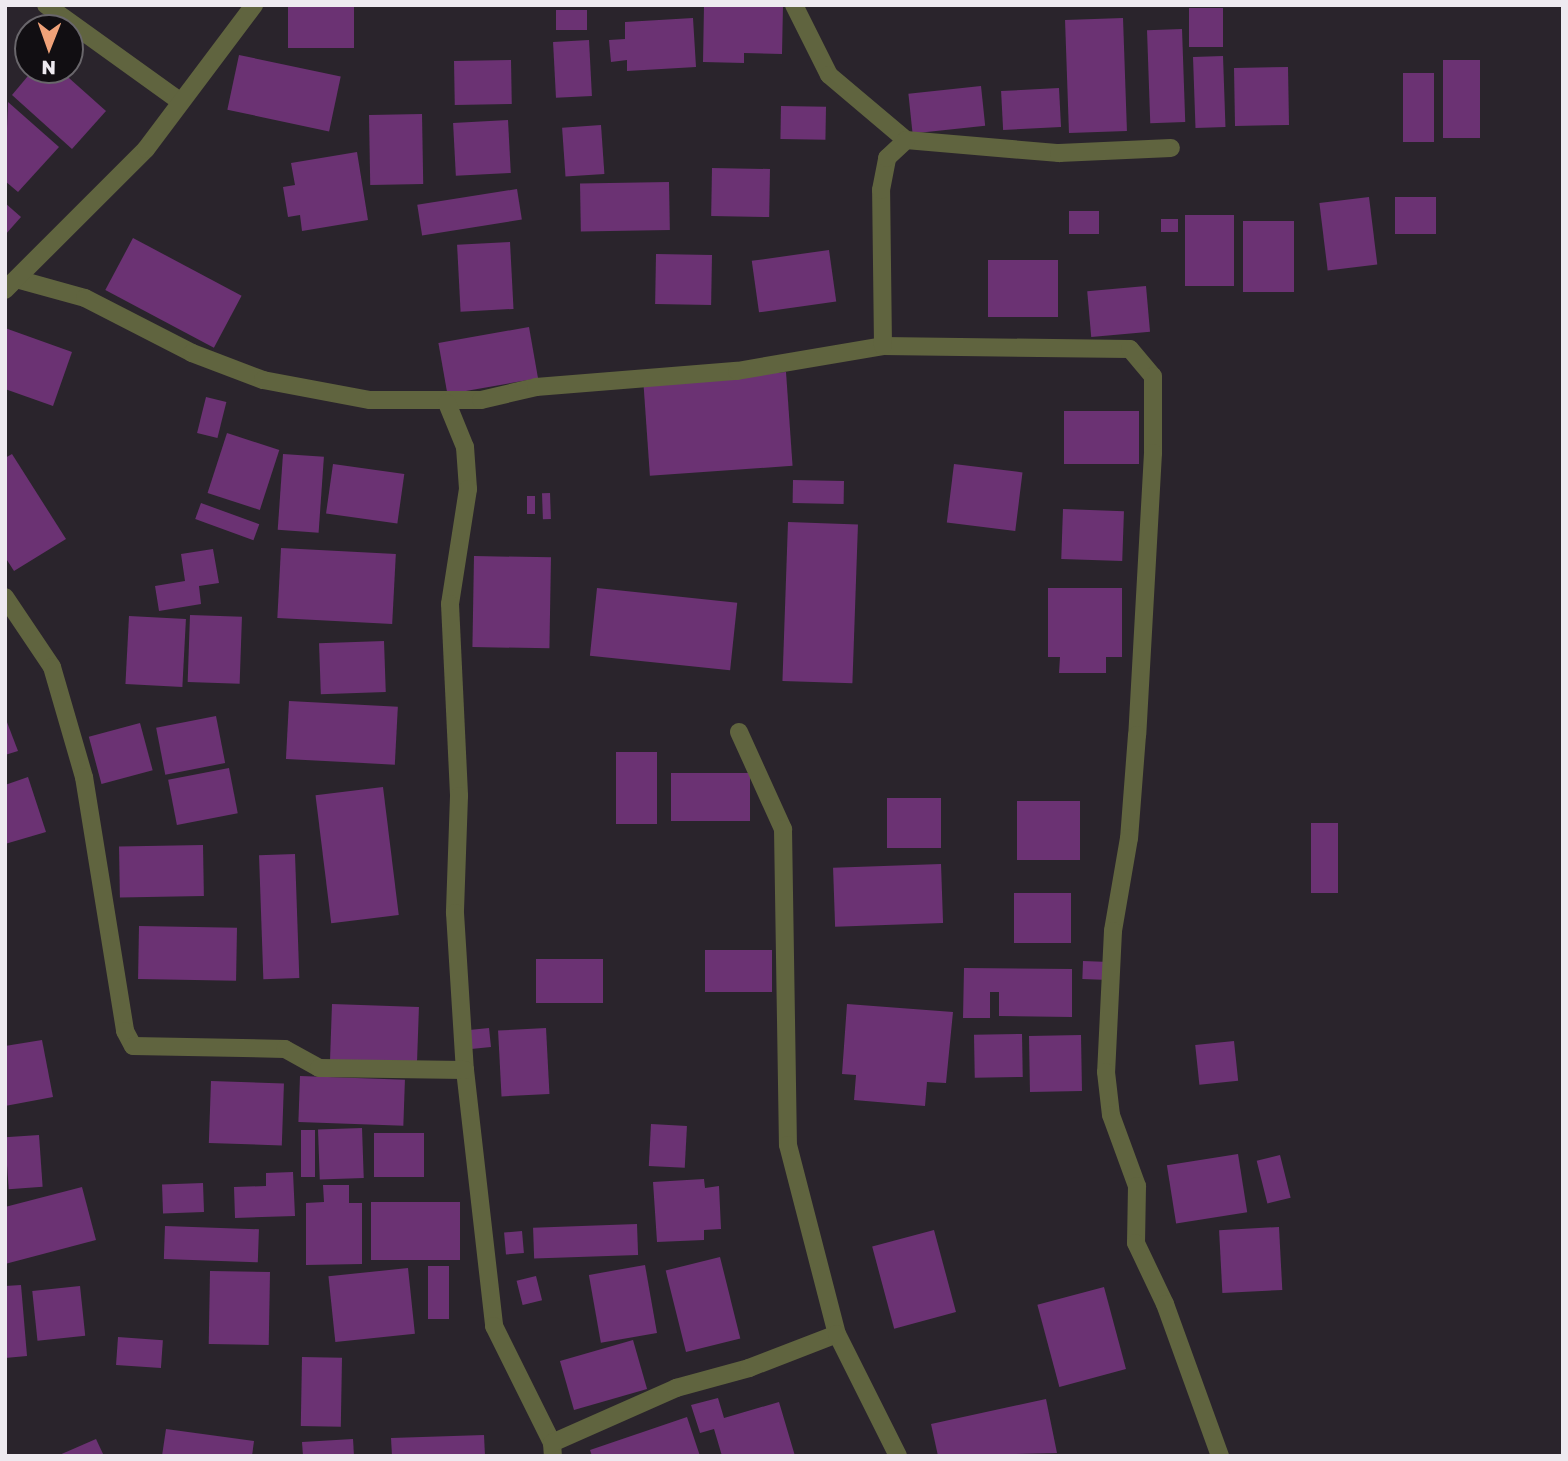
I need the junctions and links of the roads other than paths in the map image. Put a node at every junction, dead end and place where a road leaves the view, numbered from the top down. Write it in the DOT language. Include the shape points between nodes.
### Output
graph roads {
  1 [pos="46,5"];
  2 [pos="254,5"];
  3 [pos="794,5"];
  4 [pos="181,102"];
  5 [pos="906,140"];
  6 [pos="1171,148"];
  7 [pos="13,285"];
  8 [pos="883,346"];
  9 [pos="447,403"];
  10 [pos="5,597"];
  11 [pos="739,732"];
  12 [pos="465,1070"];
  13 [pos="837,1334"];
  14 [pos="552,1450"];
  15 [pos="898,1456"];
  16 [pos="1220,1456"];
  1 -- 4 [label="street"];
  2 -- 4 [label="street"];
  3 -- 5 [label="street" via="829,75"];
  4 -- 7 [label="street" via="146,149"];
  5 -- 6 [label="street" via="1059,153"];
  5 -- 8 [label="street" via="887,158 881,190"];
  7 -- 9 [label="street" via="85,298 192,353 262,380 370,400"];
  8 -- 9 [label="street" via="737,371 536,387"];
  8 -- 16 [label="street" via="1130,349 1153,376 1137,735 1129,838 1113,931 1106,1072 1111,1115 1137,1186 1136,1243 1165,1304"];
  9 -- 12 [label="street" via="466,447 468,489 450,604 459,796 455,913"];
  10 -- 12 [label="street" via="52,667 77,753 125,1031 133,1046 285,1049 319,1068"];
  11 -- 13 [label="street" via="783,829 788,1144"];
  12 -- 14 [label="street" via="494,1326"];
  13 -- 14 [label="street" via="749,1368 676,1388"];
  13 -- 15 [label="street"];
}
